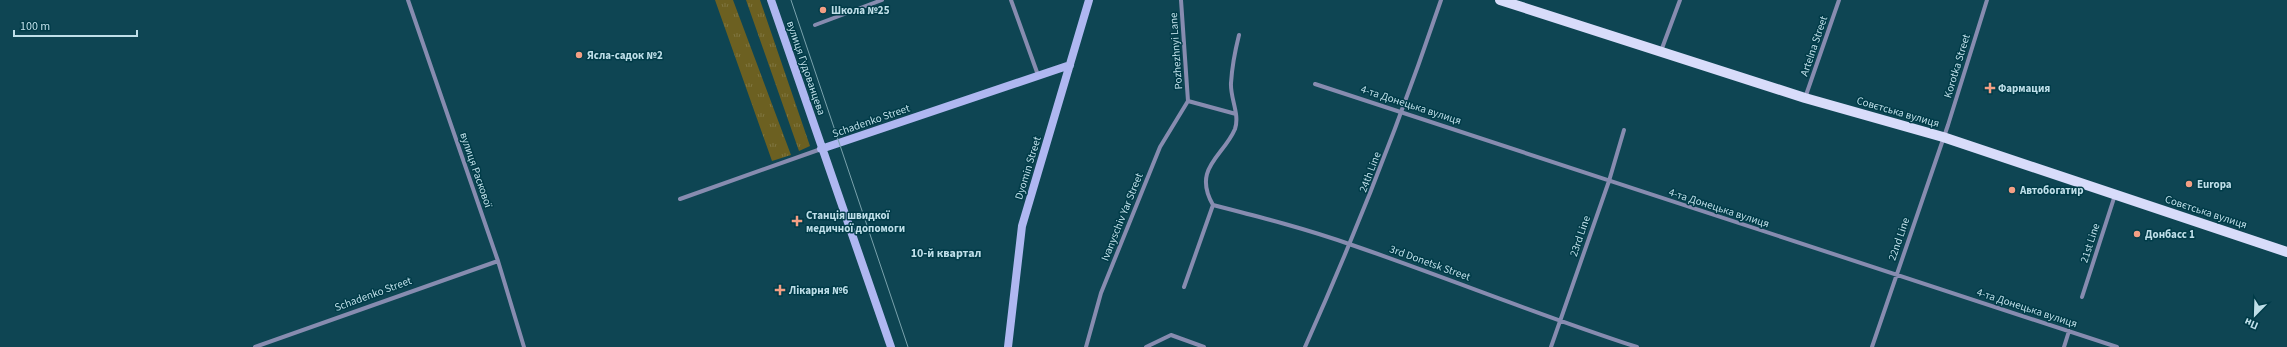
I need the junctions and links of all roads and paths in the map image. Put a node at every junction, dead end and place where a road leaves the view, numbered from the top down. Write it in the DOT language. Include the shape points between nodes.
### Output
graph roads {
  1 [pos="408,0"];
  2 [pos="771,0"];
  3 [pos="882,0"];
  4 [pos="1011,0"];
  5 [pos="1089,0"];
  6 [pos="1181,0"];
  7 [pos="1441,0"];
  8 [pos="1500,0"];
  9 [pos="1680,0"];
  10 [pos="1840,0"];
  11 [pos="1987,0"];
  12 [pos="1524,4"];
  13 [pos="814,25"];
  14 [pos="1239,35"];
  15 [pos="1661,51"];
  16 [pos="1070,64"];
  17 [pos="1038,75"];
  18 [pos="1315,84"];
  19 [pos="1805,98"];
  20 [pos="1188,100"];
  21 [pos="1403,111"];
  22 [pos="1236,114"];
  23 [pos="1624,130"];
  24 [pos="1943,137"];
  25 [pos="822,149"];
  26 [pos="1609,181"];
  27 [pos="2116,194"];
  28 [pos="680,199"];
  29 [pos="1213,205"];
  30 [pos="1351,245"];
  31 [pos="2287,252"];
  32 [pos="498,261"];
  33 [pos="1896,275"];
  34 [pos="1184,287"];
  35 [pos="2082,297"];
  36 [pos="1560,322"];
  37 [pos="2069,331"];
  38 [pos="1010,346"];
  39 [pos="255,347"];
  40 [pos="524,347"];
  41 [pos="891,347"];
  42 [pos="1086,347"];
  43 [pos="1146,347"];
  44 [pos="1204,347"];
  45 [pos="1306,347"];
  46 [pos="1551,347"];
  47 [pos="1637,347"];
  48 [pos="1872,347"];
  49 [pos="2064,347"];
  50 [pos="2117,347"];
  1 -- 32 [label="street, вулиця Раскової"];
  2 -- 25 [label="street, вулиця Гудованцева"];
  3 -- 13 [label="street"];
  4 -- 17 [label="street"];
  5 -- 16 [label="street, Dyomin Street"];
  6 -- 20 [label="street, Pozhezhnyi Lane"];
  7 -- 21 [label="street, 24th Line"];
  8 -- 12 [label="main road, Совєтська вулиця"];
  9 -- 15 [label="street"];
  10 -- 19 [label="street, Artelna Street"];
  11 -- 24 [label="street, Korotka Street"];
  12 -- 15 [label="main road, Совєтська вулиця"];
  14 -- 22 [label="street" via="1231,85"];
  15 -- 19 [label="main road, Совєтська вулиця"];
  16 -- 17 [label="street, Schadenko Street"];
  16 -- 38 [label="street, Dyomin Street" via="1022,226"];
  17 -- 25 [label="street, Schadenko Street"];
  18 -- 21 [label="street, 4-та Донецька вулиця"];
  19 -- 24 [label="main road, Совєтська вулиця"];
  20 -- 22 [label="street"];
  20 -- 42 [label="street, Ivanyschiv Yar Street" via="1160,147 1101,293"];
  21 -- 26 [label="street, 4-та Донецька вулиця"];
  21 -- 30 [label="street, 24th Line"];
  22 -- 29 [label="street" via="1235,128 1210,164 1206,177"];
  23 -- 26 [label="street, 23rd Line"];
  24 -- 27 [label="main road, Совєтська вулиця"];
  24 -- 33 [label="street, 22nd Line"];
  25 -- 28 [label="street, Schadenko Street"];
  25 -- 41 [label="street, вулиця Гудованцева"];
  26 -- 33 [label="street, 4-та Донецька вулиця"];
  26 -- 36 [label="street, 23rd Line"];
  27 -- 31 [label="main road, Совєтська вулиця"];
  27 -- 35 [label="street, 21st Line"];
  29 -- 30 [label="street, 3rd Donetsk Street"];
  29 -- 34 [label="street"];
  30 -- 36 [label="street, 3rd Donetsk Street"];
  30 -- 45 [label="street, 24th Line"];
  32 -- 39 [label="street, Schadenko Street"];
  32 -- 40 [label="street, вулиця Раскової"];
  33 -- 37 [label="street, 4-та Донецька вулиця"];
  33 -- 48 [label="street, 22nd Line"];
  36 -- 46 [label="street, 23rd Line"];
  36 -- 47 [label="street, 3rd Donetsk Street"];
  37 -- 49 [label="street"];
  37 -- 50 [label="street, 4-та Донецька вулиця"];
  43 -- 44 [label="street" via="1171,335"];
}
